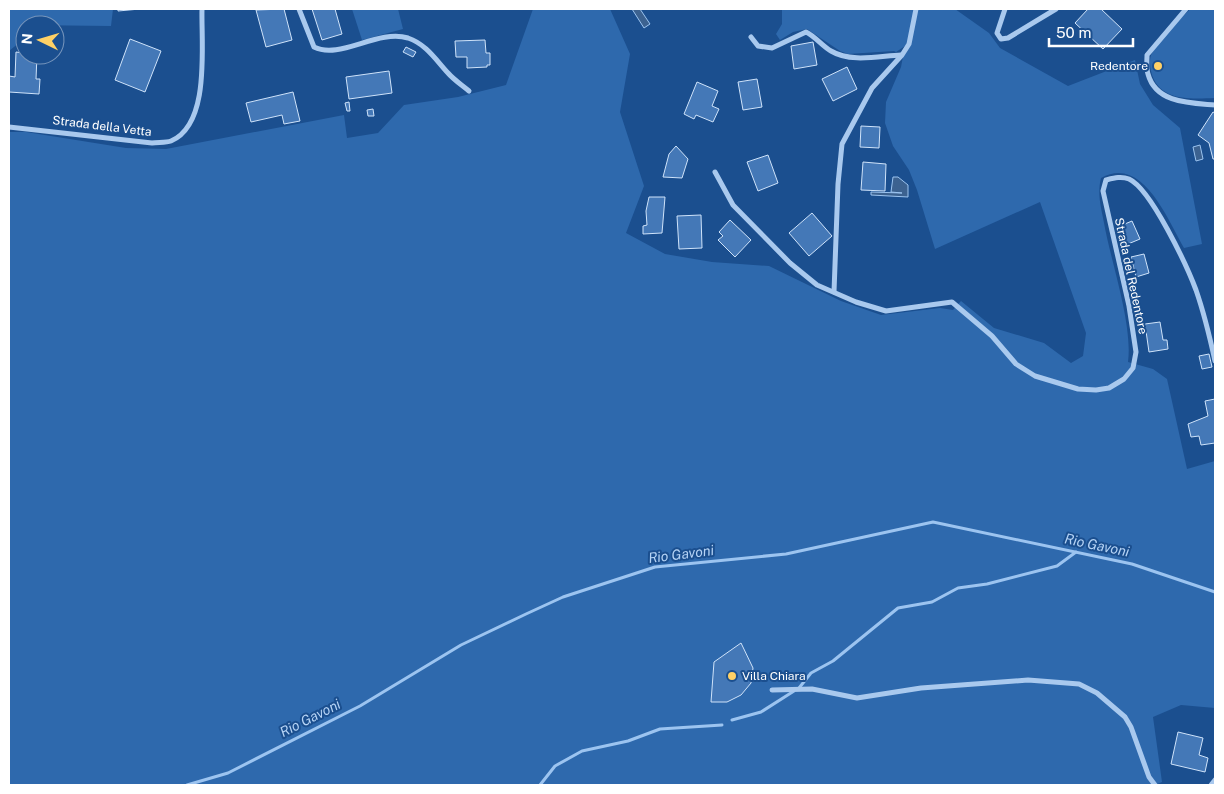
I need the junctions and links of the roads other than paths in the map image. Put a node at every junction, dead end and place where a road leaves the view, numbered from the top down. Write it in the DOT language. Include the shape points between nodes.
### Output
graph roads {
  1 [pos="202,9"];
  2 [pos="299,9"];
  3 [pos="916,9"];
  4 [pos="1005,9"];
  5 [pos="1056,9"];
  6 [pos="1186,9"];
  7 [pos="751,37"];
  8 [pos="902,55"];
  9 [pos="469,91"];
  10 [pos="1215,105"];
  11 [pos="9,127"];
  12 [pos="715,172"];
  13 [pos="834,292"];
  14 [pos="1215,361"];
  15 [pos="772,690"];
  16 [pos="1215,780"];
  17 [pos="1155,785"];
  18 [pos="1211,785"];
  1 -- 11 [label="street, Strada della Vetta" via="203,84 195,113 184,131 170,142"];
  2 -- 9 [label="street" via="308,37 321,51 388,36 408,38 429,51 449,75"];
  3 -- 8 [label="street" via="908,44"];
  4 -- 5 [label="street" via="997,33 1001,39"];
  6 -- 10 [label="street" via="1147,54 1148,75 1154,85 1173,101"];
  7 -- 8 [label="street" via="758,46 772,48 806,32 846,58"];
  8 -- 13 [label="street" via="872,88 842,144"];
  12 -- 13 [label="street" via="733,205 763,237 817,285"];
  13 -- 14 [label="street, Strada del Redentore" via="886,311 952,302 992,336 1016,364 1035,376 1078,389 1109,388 1124,379 1133,368 1136,352 1103,191 1106,180 1128,178 1147,195 1184,263 1196,291"];
  15 -- 17 [label="street" via="812,689 857,698 921,688 1028,680 1079,684 1097,692 1125,717 1148,777"];
  16 -- 18 [label="street"];
}
